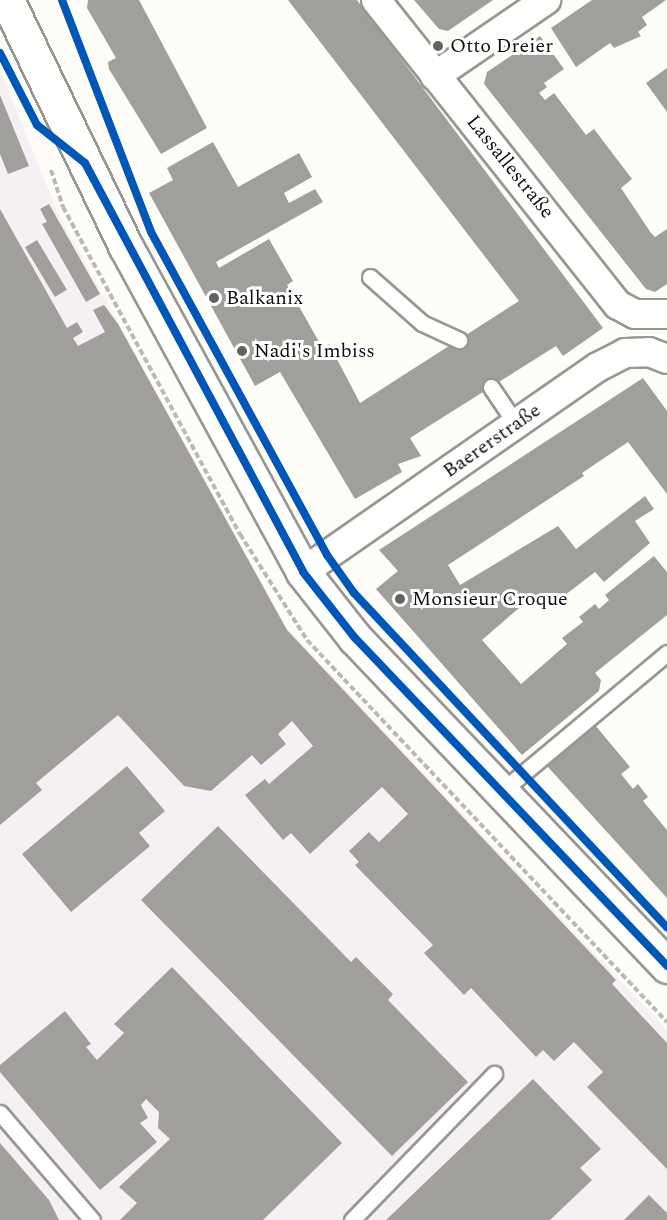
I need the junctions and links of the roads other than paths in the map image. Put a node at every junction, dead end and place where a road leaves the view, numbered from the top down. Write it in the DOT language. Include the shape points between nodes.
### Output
graph roads {
  1 [pos="8,0"];
  2 [pos="25,0"];
  3 [pos="376,0"];
  4 [pos="546,0"];
  5 [pos="435,75"];
  6 [pos="48,81"];
  7 [pos="370,277"];
  8 [pos="661,316"];
  9 [pos="459,340"];
  10 [pos="658,355"];
  11 [pos="490,387"];
  12 [pos="516,424"];
  13 [pos="303,572"];
  14 [pos="667,653"];
  15 [pos="502,791"];
  16 [pos="667,966"];
  17 [pos="494,1074"];
  18 [pos="0,1113"];
  19 [pos="92,1220"];
  20 [pos="352,1220"];
  1 -- 6 [label="street"];
  2 -- 6 [label="street"];
  3 -- 5 [label="street, Lassallestraße"];
  4 -- 5 [label="street"];
  5 -- 8 [label="street, Lassallestraße" via="618,305"];
  6 -- 13 [label="street" via="126,247"];
  7 -- 9 [label="lane" via="422,323"];
  8 -- 10 [label="street, Baererstraße"];
  10 -- 12 [label="street, Baererstraße" via="625,353 598,367"];
  11 -- 12 [label="lane"];
  12 -- 13 [label="street, Baererstraße"];
  13 -- 15 [label="street" via="355,638"];
  14 -- 15 [label="lane"];
  15 -- 16 [label="street"];
  17 -- 20 [label="lane"];
  18 -- 19 [label="lane"];
}
